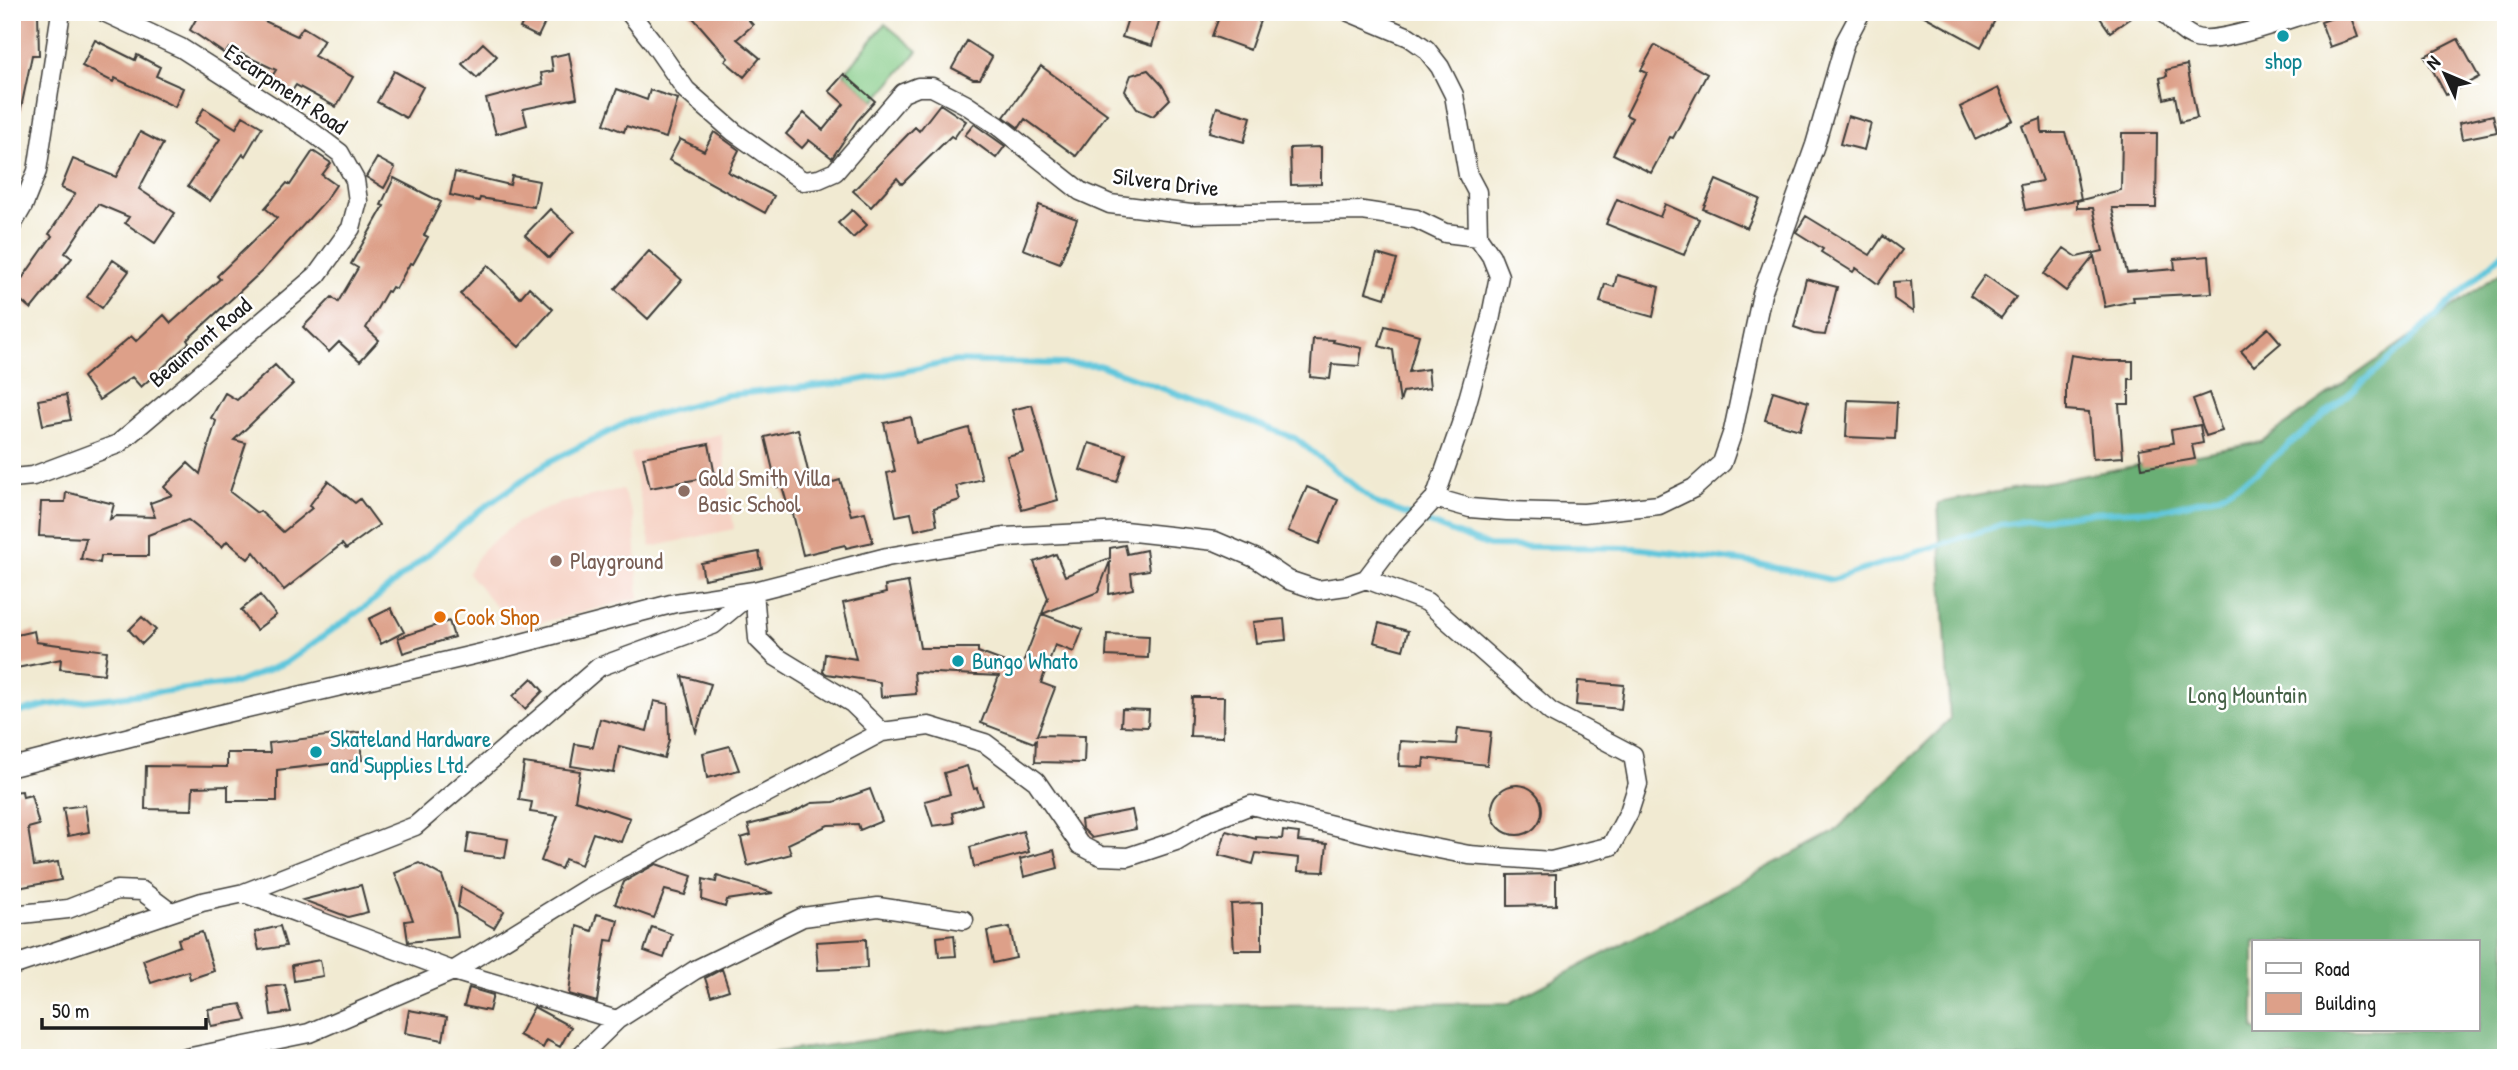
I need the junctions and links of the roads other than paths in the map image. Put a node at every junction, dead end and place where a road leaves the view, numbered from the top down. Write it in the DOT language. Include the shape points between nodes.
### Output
graph roads {
  1 [pos="61,12"];
  2 [pos="104,12"];
  3 [pos="629,12"];
  4 [pos="1349,12"];
  5 [pos="1861,12"];
  6 [pos="2164,12"];
  7 [pos="2311,12"];
  8 [pos="355,180"];
  9 [pos="12,225"];
  10 [pos="1479,237"];
  11 [pos="12,478"];
  12 [pos="1435,498"];
  13 [pos="1366,579"];
  14 [pos="754,591"];
  15 [pos="882,732"];
  16 [pos="12,767"];
  17 [pos="244,892"];
  18 [pos="170,912"];
  19 [pos="12,915"];
  20 [pos="964,920"];
  21 [pos="12,965"];
  22 [pos="453,971"];
  23 [pos="617,1020"];
  24 [pos="186,1058"];
  25 [pos="578,1058"];
  1 -- 9 [label="street" via="37,171"];
  2 -- 8 [label="street, Escarpment Road" via="181,48 308,129 340,153"];
  3 -- 10 [label="street, Silvera Drive" via="687,90 734,132 803,181 835,172 903,93 932,88 998,126 1080,191 1110,204 1191,214 1363,211 1416,219 1445,233"];
  4 -- 10 [label="street" via="1409,37 1440,67 1454,95 1468,175 1477,192"];
  5 -- 12 [label="street" via="1845,41 1815,145 1762,294 1722,463 1694,488 1659,505 1584,513 1507,512"];
  6 -- 7 [label="street" via="2182,31 2196,39 2213,40"];
  8 -- 11 [label="street, Beaumont Road" via="358,201 351,228 317,275 118,444 33,476"];
  10 -- 12 [label="street" via="1499,276 1461,424"];
  12 -- 13 [label="street"];
  13 -- 14 [label="street" via="1318,590 1288,580 1257,559 1215,541 1124,531 1004,537 887,557"];
  13 -- 15 [label="street" via="1427,602 1551,712 1633,755 1638,784 1611,846 1551,861 1469,856 1251,805 1208,822 1177,841 1128,857 1101,856 1080,845 1036,780 985,743 929,726"];
  14 -- 15 [label="street" via="758,639 775,656 852,703"];
  14 -- 16 [label="street" via="675,603"];
  14 -- 17 [label="street" via="713,625 599,667 415,826"];
  15 -- 22 [label="street" via="591,886"];
  17 -- 18 [label="street"];
  17 -- 22 [label="street"];
  18 -- 19 [label="street" via="142,891 117,890 68,909"];
  18 -- 21 [label="street"];
  20 -- 23 [label="street" via="877,907 803,917 695,970"];
  22 -- 23 [label="street"];
  22 -- 24 [label="street" via="309,1033"];
  23 -- 25 [label="street"];
}
